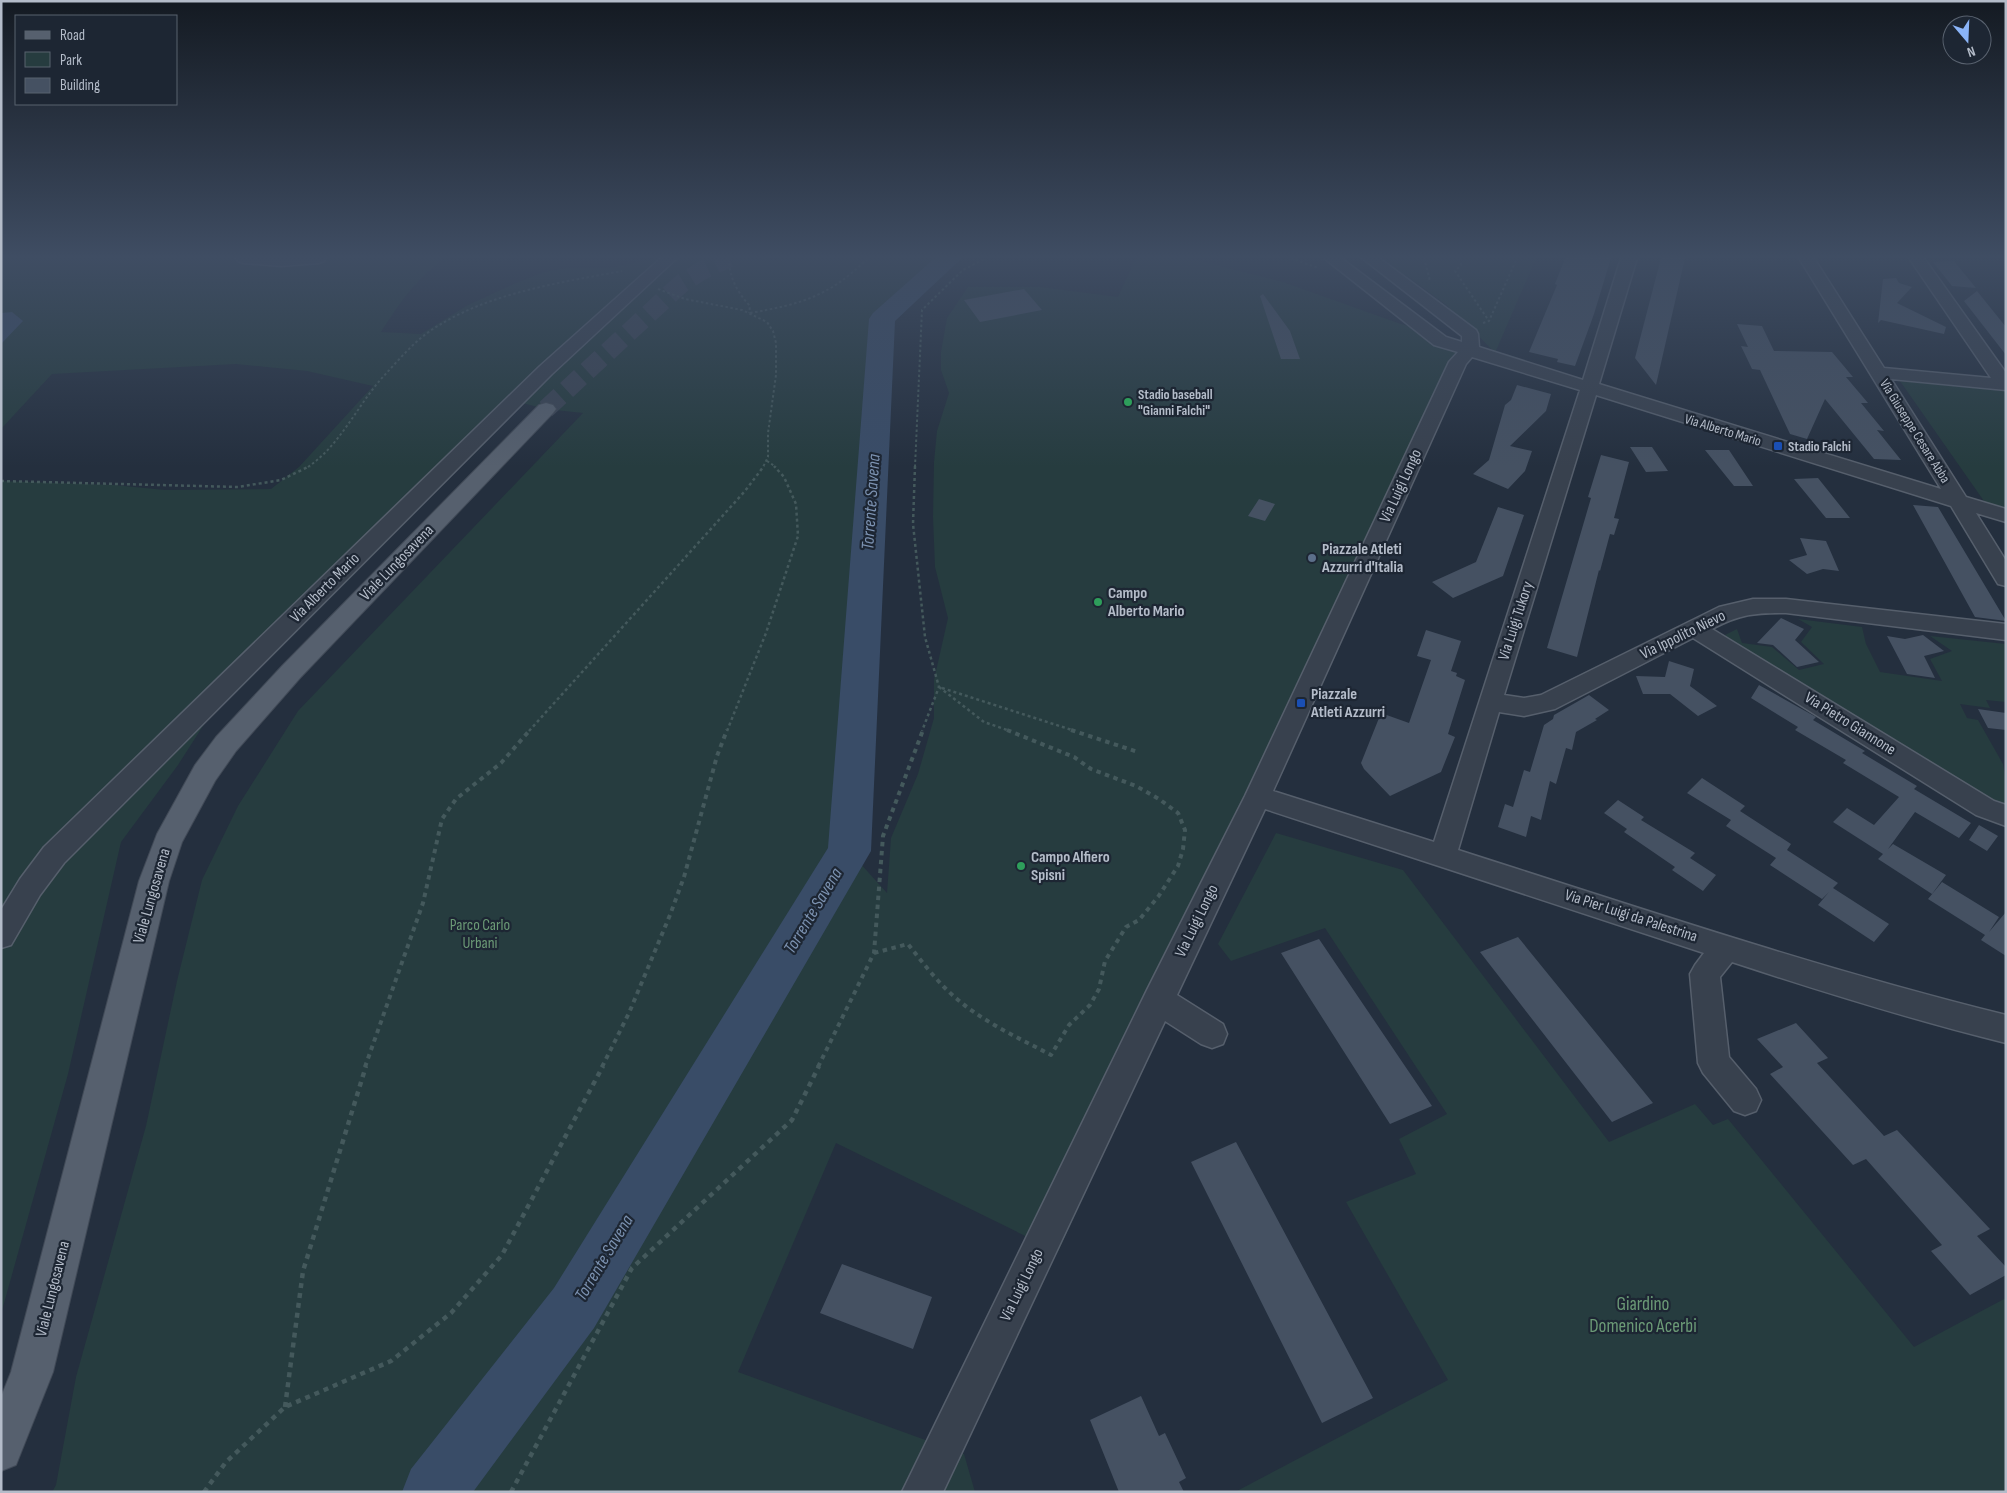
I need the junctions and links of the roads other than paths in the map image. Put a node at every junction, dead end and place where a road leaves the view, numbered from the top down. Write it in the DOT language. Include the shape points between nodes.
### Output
graph roads {
  1 [pos="593,328"];
  2 [pos="1422,328"];
  3 [pos="1443,328"];
  4 [pos="1609,328"];
  5 [pos="1850,328"];
  6 [pos="1965,328"];
  7 [pos="1470,350"];
  8 [pos="1878,373"];
  9 [pos="2005,385"];
  10 [pos="1591,388"];
  11 [pos="546,409"];
  12 [pos="1960,504"];
  13 [pos="2006,516"];
  14 [pos="2006,579"];
  15 [pos="1695,629"];
  16 [pos="2006,632"];
  17 [pos="1490,702"];
  18 [pos="1258,796"];
  19 [pos="2006,816"];
  20 [pos="1443,855"];
  21 [pos="1,936"];
  22 [pos="1727,947"];
  23 [pos="1158,1000"];
  24 [pos="2006,1029"];
  25 [pos="1212,1034"];
  26 [pos="1745,1100"];
  27 [pos="1,1450"];
  28 [pos="922,1492"];
  1 -- 21 [label="street, Via Alberto Mario" via="54,855 30,887"];
  2 -- 7 [label="street, Via Alberto Mario" via="1440,341"];
  3 -- 7 [label="street, Via Alberto Mario"];
  4 -- 10 [label="street, Via Luigi Tukory"];
  5 -- 8 [label="street, Via Giuseppe Cesare Abba"];
  6 -- 9 [label="street"];
  7 -- 10 [label="street, Via Alberto Mario"];
  7 -- 18 [label="street, Via Luigi Longo" via="1455,368"];
  8 -- 9 [label="street"];
  8 -- 12 [label="street, Via Giuseppe Cesare Abba"];
  10 -- 12 [label="street, Via Alberto Mario"];
  10 -- 17 [label="street, Via Luigi Tukory"];
  11 -- 27 [label="main road, Viale Lungosavena" via="258,707 205,773 172,833 154,881 32,1372"];
  12 -- 13 [label="street, Via Alberto Mario"];
  12 -- 14 [label="street, Via Giuseppe Cesare Abba"];
  15 -- 16 [label="street, Via Ippolito Nievo" via="1727,612 1753,606 1786,606"];
  15 -- 17 [label="street, Via Ippolito Nievo" via="1546,703 1524,708"];
  15 -- 19 [label="street, Via Pietro Giannone" via="1985,808"];
  17 -- 20 [label="street, Via Luigi Tukory"];
  18 -- 20 [label="street, Via Pier Luigi da Palestrina"];
  18 -- 23 [label="street, Via Luigi Longo"];
  20 -- 22 [label="street, Via Pier Luigi da Palestrina"];
  22 -- 24 [label="street, Via Pier Luigi da Palestrina" via="1832,982"];
  22 -- 26 [label="street" via="1705,974 1714,1063"];
  23 -- 25 [label="street"];
  23 -- 28 [label="street, Via Luigi Longo"];
}
